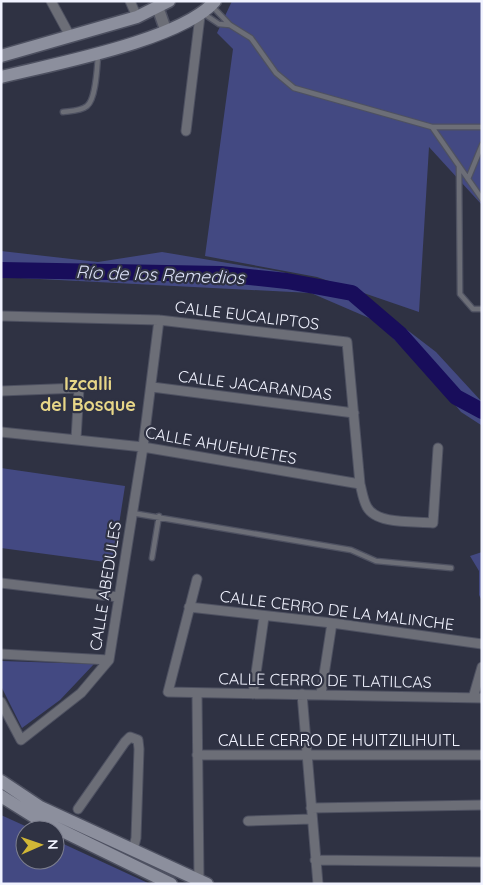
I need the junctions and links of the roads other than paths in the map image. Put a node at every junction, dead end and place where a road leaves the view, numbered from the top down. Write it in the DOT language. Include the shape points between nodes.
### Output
graph roads {
  1 [pos="51,1"];
  2 [pos="130,1"];
  3 [pos="163,4"];
  4 [pos="208,9"];
  5 [pos="137,17"];
  6 [pos="230,25"];
  7 [pos="166,31"];
  8 [pos="70,36"];
  9 [pos="98,52"];
  10 [pos="1,56"];
  11 [pos="1,77"];
  12 [pos="64,112"];
  13 [pos="432,127"];
  14 [pos="482,127"];
  15 [pos="186,131"];
  16 [pos="482,145"];
  17 [pos="459,166"];
  18 [pos="468,179"];
  19 [pos="482,199"];
  20 [pos="482,309"];
  21 [pos="1,316"];
  22 [pos="159,320"];
  23 [pos="152,387"];
  24 [pos="1,391"];
  25 [pos="354,413"];
  26 [pos="1,432"];
  27 [pos="76,439"];
  28 [pos="143,447"];
  29 [pos="438,448"];
  30 [pos="360,484"];
  31 [pos="132,513"];
  32 [pos="158,516"];
  33 [pos="152,558"];
  34 [pos="451,568"];
  35 [pos="197,579"];
  36 [pos="1,583"];
  37 [pos="118,597"];
  38 [pos="189,607"];
  39 [pos="264,616"];
  40 [pos="332,623"];
  41 [pos="482,644"];
  42 [pos="1,654"];
  43 [pos="109,660"];
  44 [pos="482,667"];
  45 [pos="197,694"];
  46 [pos="253,694"];
  47 [pos="302,694"];
  48 [pos="321,694"];
  49 [pos="477,698"];
  50 [pos="1,702"];
  51 [pos="306,754"];
  52 [pos="197,755"];
  53 [pos="482,755"];
  54 [pos="1,781"];
  55 [pos="1,796"];
  56 [pos="482,805"];
  57 [pos="311,808"];
  58 [pos="78,809"];
  59 [pos="312,819"];
  60 [pos="248,821"];
  61 [pos="133,850"];
  62 [pos="315,860"];
  63 [pos="482,862"];
  64 [pos="203,882"];
  65 [pos="171,884"];
  66 [pos="318,884"];
  1 -- 8 [label="street"];
  2 -- 5 [label="street"];
  3 -- 5 [label="main road"];
  3 -- 7 [label="street"];
  4 -- 6 [label="lane"];
  4 -- 6 [label="lane" via="219,24"];
  4 -- 7 [label="main road"];
  4 -- 15 [label="street"];
  5 -- 8 [label="main road"];
  6 -- 13 [label="lane" via="251,38 276,73 294,88"];
  7 -- 9 [label="main road"];
  8 -- 10 [label="main road"];
  9 -- 11 [label="main road"];
  9 -- 12 [label="lane" via="88,106"];
  13 -- 14 [label="lane"];
  13 -- 17 [label="lane"];
  16 -- 18 [label="lane"];
  17 -- 18 [label="lane"];
  17 -- 20 [label="lane" via="460,294 473,309"];
  18 -- 19 [label="lane"];
  21 -- 22 [label="street, CALLE EUCALIPTOS"];
  22 -- 23 [label="street, CALLE ABEDULES"];
  22 -- 25 [label="street, CALLE EUCALIPTOS" via="347,342"];
  23 -- 25 [label="street, CALLE JACARANDAS"];
  23 -- 28 [label="street, CALLE ABEDULES"];
  24 -- 27 [label="street" via="80,388"];
  25 -- 30 [label="street, CALLE EUCALIPTOS"];
  26 -- 27 [label="street, CALLE AHUEHUETES"];
  27 -- 28 [label="street, CALLE AHUEHUETES"];
  28 -- 30 [label="street, CALLE AHUEHUETES"];
  28 -- 31 [label="street, CALLE ABEDULES"];
  29 -- 30 [label="street, CALLE EUCALIPTOS" via="433,523 381,518 373,514 366,506"];
  31 -- 32 [label="lane"];
  31 -- 37 [label="street, CALLE ABEDULES"];
  32 -- 33 [label="lane"];
  32 -- 34 [label="lane" via="352,550 376,561"];
  35 -- 38 [label="street"];
  36 -- 37 [label="street"];
  37 -- 43 [label="street, CALLE ABEDULES"];
  38 -- 39 [label="street, CALLE CERRO DE LA MALINCHE"];
  38 -- 45 [label="street, CALLE CERRO DE TLATILCAS" via="168,692"];
  39 -- 40 [label="street, CALLE CERRO DE LA MALINCHE"];
  39 -- 46 [label="street"];
  40 -- 41 [label="street, CALLE CERRO DE LA MALINCHE"];
  40 -- 48 [label="street"];
  42 -- 43 [label="street"];
  43 -- 50 [label="street, CALLE ABEDULES" via="81,693 21,740"];
  44 -- 49 [label="street"];
  45 -- 46 [label="street, CALLE CERRO DE TLATILCAS"];
  45 -- 52 [label="street"];
  46 -- 47 [label="street, CALLE CERRO DE TLATILCAS"];
  47 -- 48 [label="street, CALLE CERRO DE TLATILCAS"];
  47 -- 51 [label="street"];
  48 -- 49 [label="street, CALLE CERRO DE TLATILCAS"];
  51 -- 52 [label="street, CALLE CERRO DE HUITZILIHUITL"];
  51 -- 53 [label="street, CALLE CERRO DE HUITZILIHUITL"];
  51 -- 57 [label="street"];
  52 -- 64 [label="street"];
  54 -- 61 [label="main road" via="40,807"];
  55 -- 65 [label="main road" via="36,818"];
  56 -- 57 [label="street"];
  57 -- 59 [label="street"];
  58 -- 61 [label="street" via="125,742 134,737 138,740 139,749"];
  59 -- 60 [label="street"];
  59 -- 62 [label="street"];
  61 -- 64 [label="main road"];
  62 -- 63 [label="street"];
  62 -- 66 [label="street"];
}
